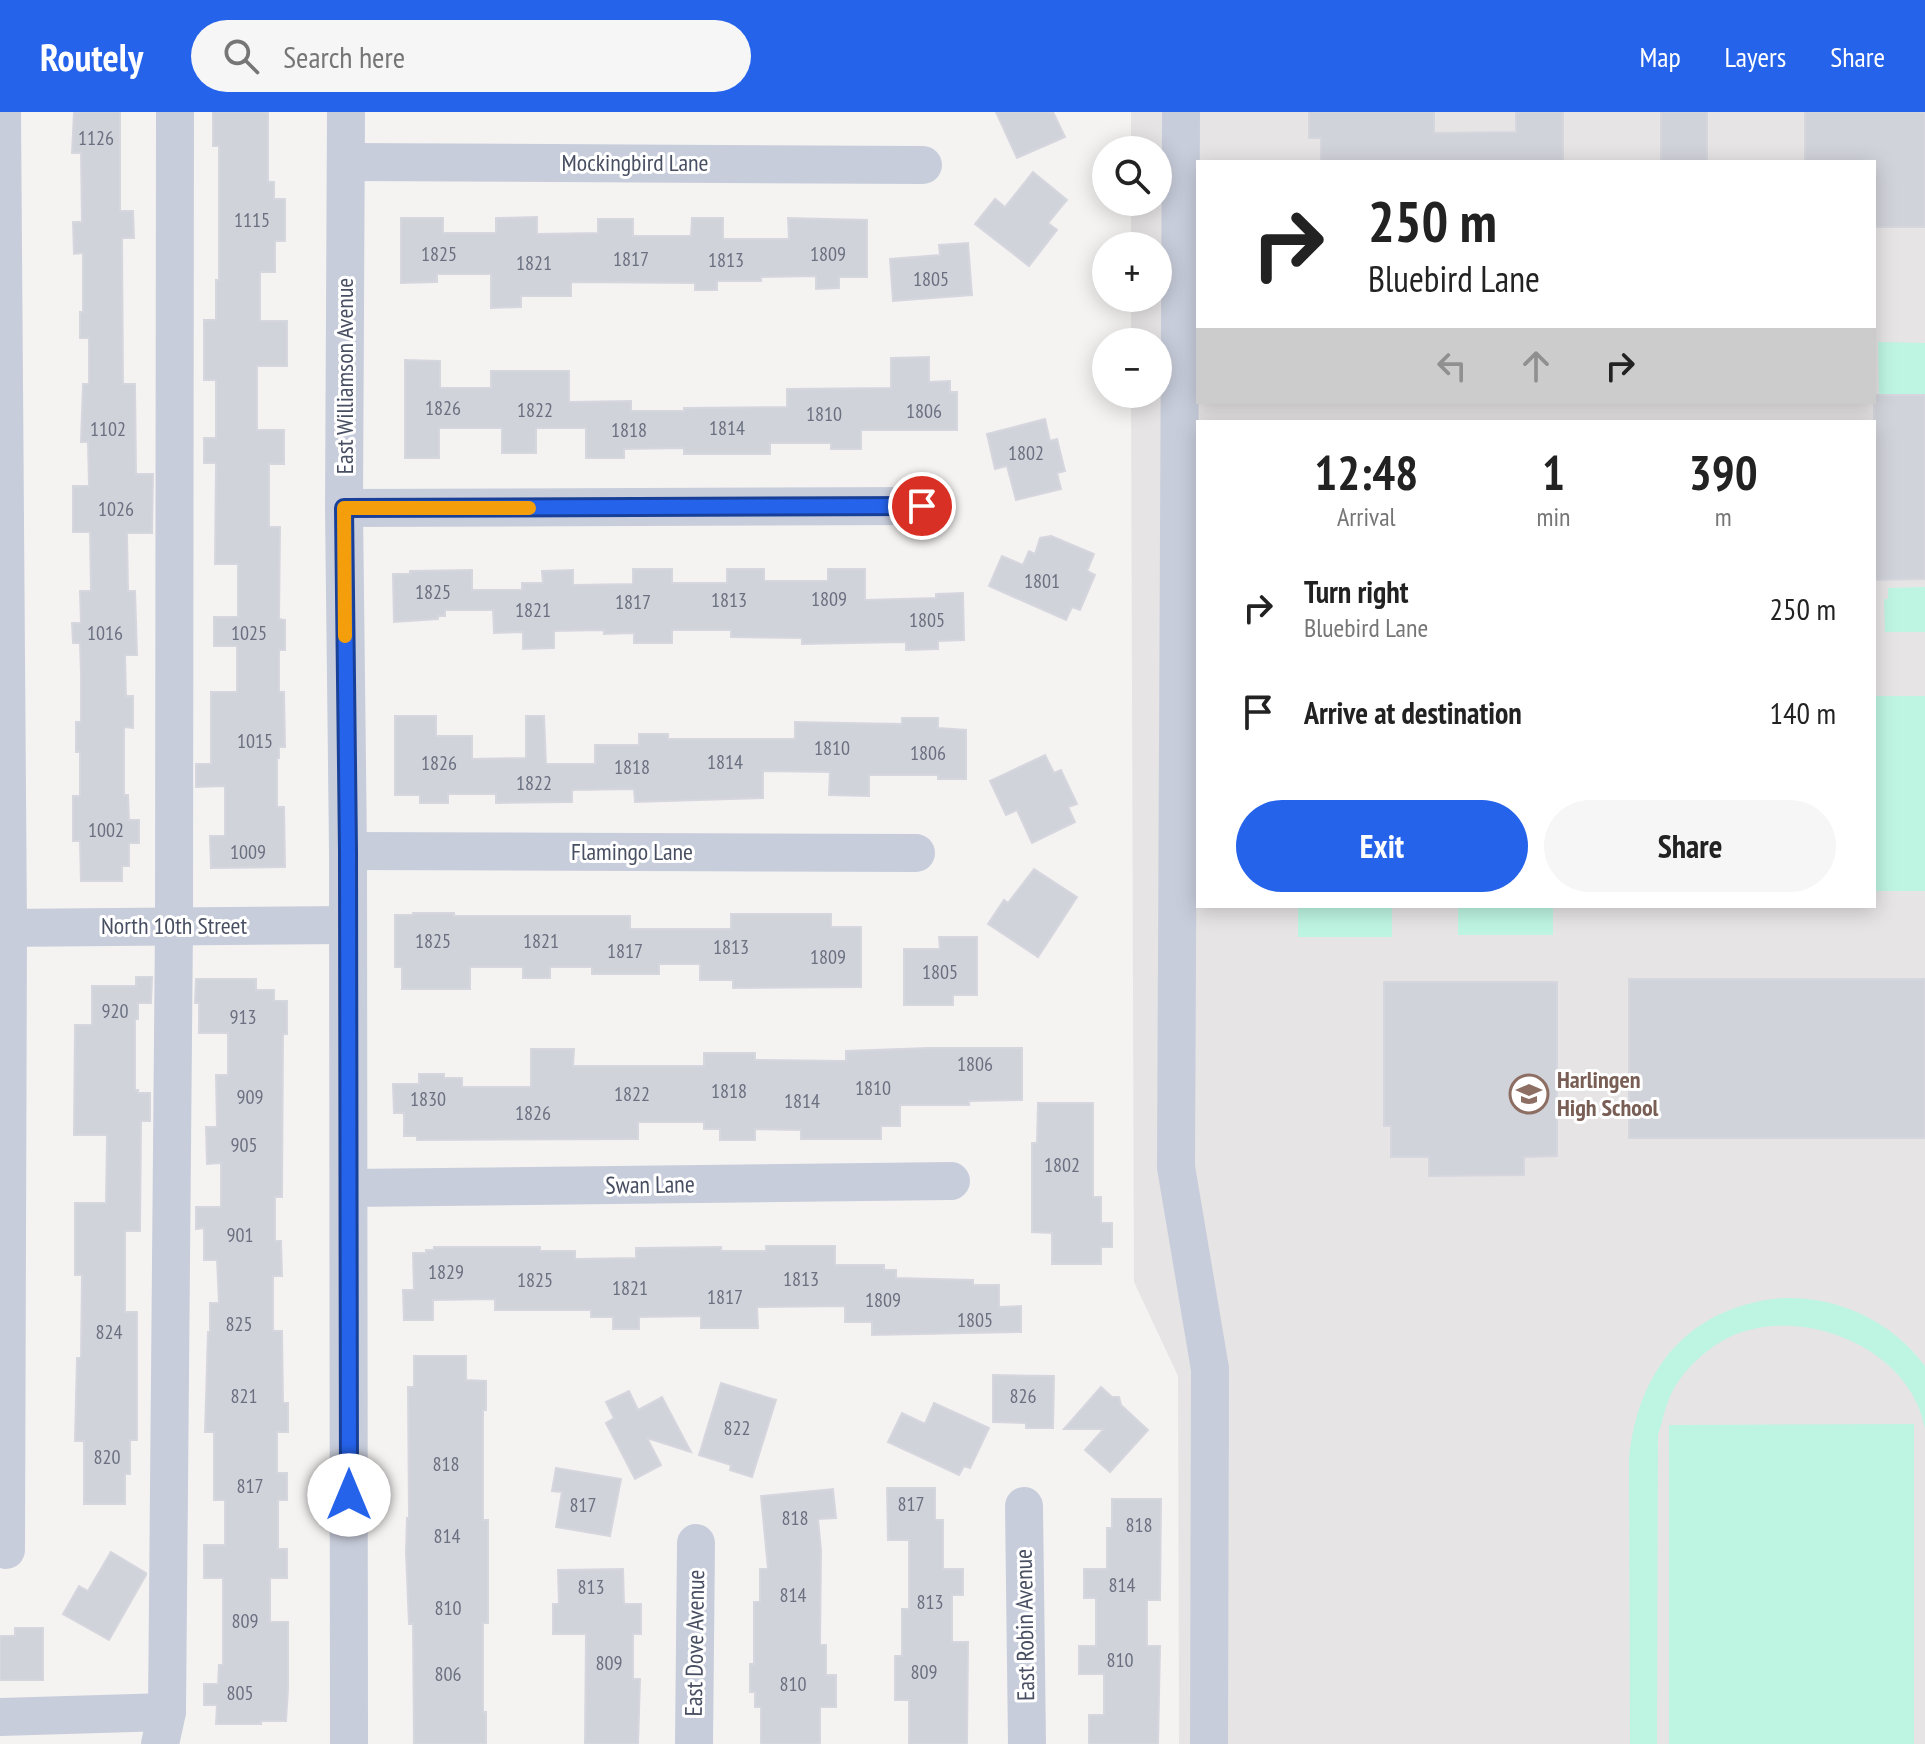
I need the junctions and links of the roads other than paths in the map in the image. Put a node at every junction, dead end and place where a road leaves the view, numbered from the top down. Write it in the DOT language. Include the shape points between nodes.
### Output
graph roads {
  1 [pos="2,112"];
  2 [pos="175,112"];
  3 [pos="346,112"];
  4 [pos="1181,112"];
  5 [pos="346,162"];
  6 [pos="923,165"];
  7 [pos="922,506"];
  8 [pos="344,508"];
  9 [pos="348,851"];
  10 [pos="916,853"];
  11 [pos="174,925"];
  12 [pos="347,925"];
  13 [pos="4,928"];
  14 [pos="951,1181"];
  15 [pos="349,1188"];
  16 [pos="1024,1506"];
  17 [pos="696,1543"];
  18 [pos="6,1550"];
  19 [pos="0,1717"];
  20 [pos="164,1728"];
  21 [pos="349,1744"];
  22 [pos="694,1744"];
  23 [pos="1027,1744"];
  24 [pos="1209,1744"];
  1 -- 13 [label="street"];
  2 -- 11 [label="street"];
  3 -- 5 [label="street, East Williamson Avenue"];
  4 -- 24 [label="street" via="1176,1167 1210,1369"];
  5 -- 6 [label="street, Mockingbird Lane"];
  5 -- 8 [label="street, East Williamson Avenue"];
  7 -- 8 [label="street"];
  8 -- 9 [label="street, East Williamson Avenue"];
  9 -- 10 [label="street, Flamingo Lane"];
  9 -- 12 [label="street, East Williamson Avenue"];
  11 -- 12 [label="street, North 10th Street"];
  11 -- 13 [label="street, North 10th Street"];
  11 -- 20 [label="street"];
  12 -- 15 [label="street, East Williamson Avenue"];
  13 -- 18 [label="street"];
  14 -- 15 [label="street, Swan Lane"];
  15 -- 21 [label="street, East Williamson Avenue"];
  16 -- 23 [label="street, East Robin Avenue"];
  17 -- 22 [label="street, East Dove Avenue"];
  19 -- 20 [label="street"];
}
